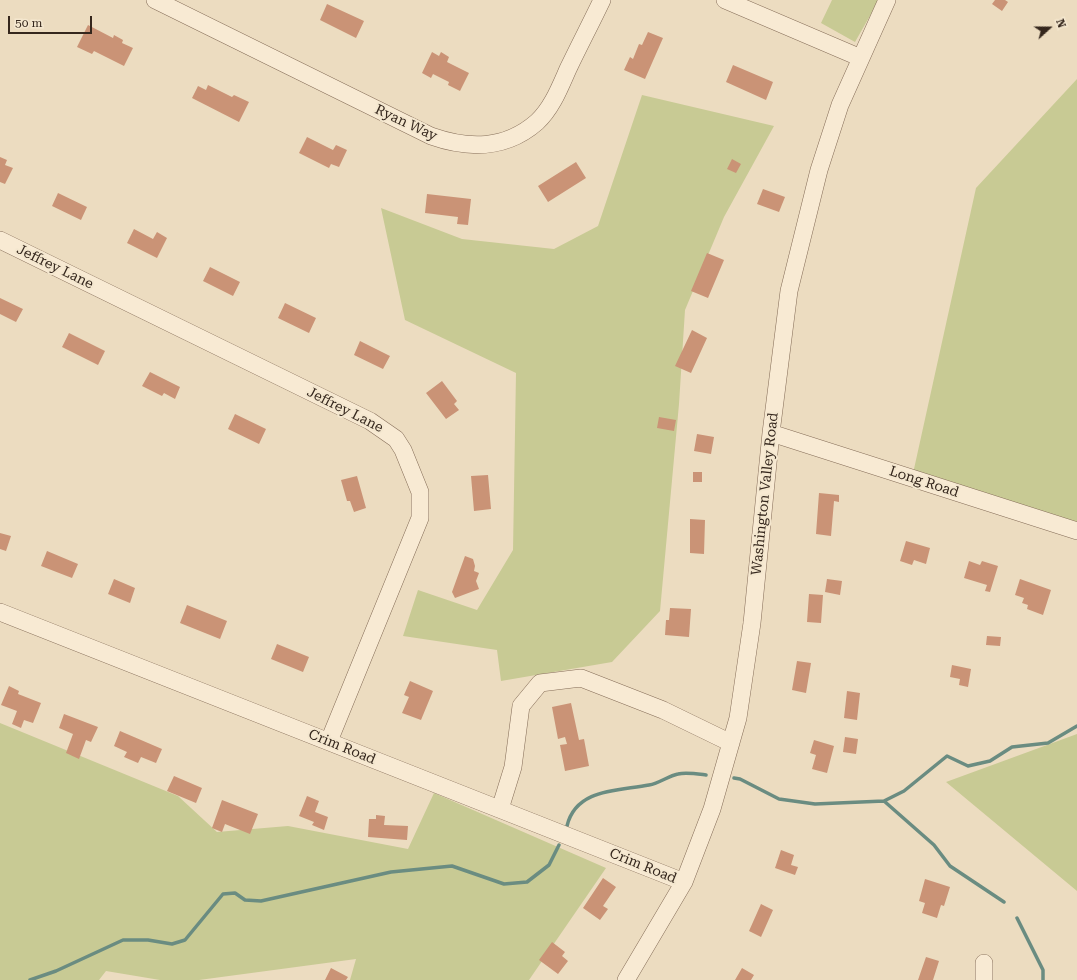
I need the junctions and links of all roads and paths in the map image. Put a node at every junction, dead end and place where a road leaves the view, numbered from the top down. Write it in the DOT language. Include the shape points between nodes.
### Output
graph roads {
  1 [pos="155,0"];
  2 [pos="602,0"];
  3 [pos="725,0"];
  4 [pos="887,0"];
  5 [pos="860,58"];
  6 [pos="0,240"];
  7 [pos="771,433"];
  8 [pos="1077,531"];
  9 [pos="0,612"];
  10 [pos="329,741"];
  11 [pos="732,743"];
  12 [pos="500,809"];
  13 [pos="684,882"];
  14 [pos="984,963"];
  15 [pos="626,980"];
  16 [pos="984,980"];
  1 -- 2 [label="street, Ryan Way" via="430,136 464,146 496,143 512,137 538,121 556,94"];
  3 -- 5 [label="street"];
  4 -- 5 [label="street, Washington Valley Road"];
  5 -- 7 [label="street, Washington Valley Road" via="840,105 819,170 789,291"];
  6 -- 10 [label="street, Jeffrey Lane" via="370,421 396,439 420,492 420,518"];
  7 -- 8 [label="street, Long Road"];
  7 -- 11 [label="street, Washington Valley Road" via="752,622"];
  9 -- 10 [label="street, Crim Road"];
  10 -- 12 [label="street, Crim Road"];
  11 -- 12 [label="street" via="663,710 581,678 540,683 521,706 513,767"];
  11 -- 13 [label="street, Washington Valley Road" via="712,809"];
  12 -- 13 [label="street, Crim Road"];
  13 -- 15 [label="street, Washington Valley Road"];
  14 -- 16 [label="street"];
}
